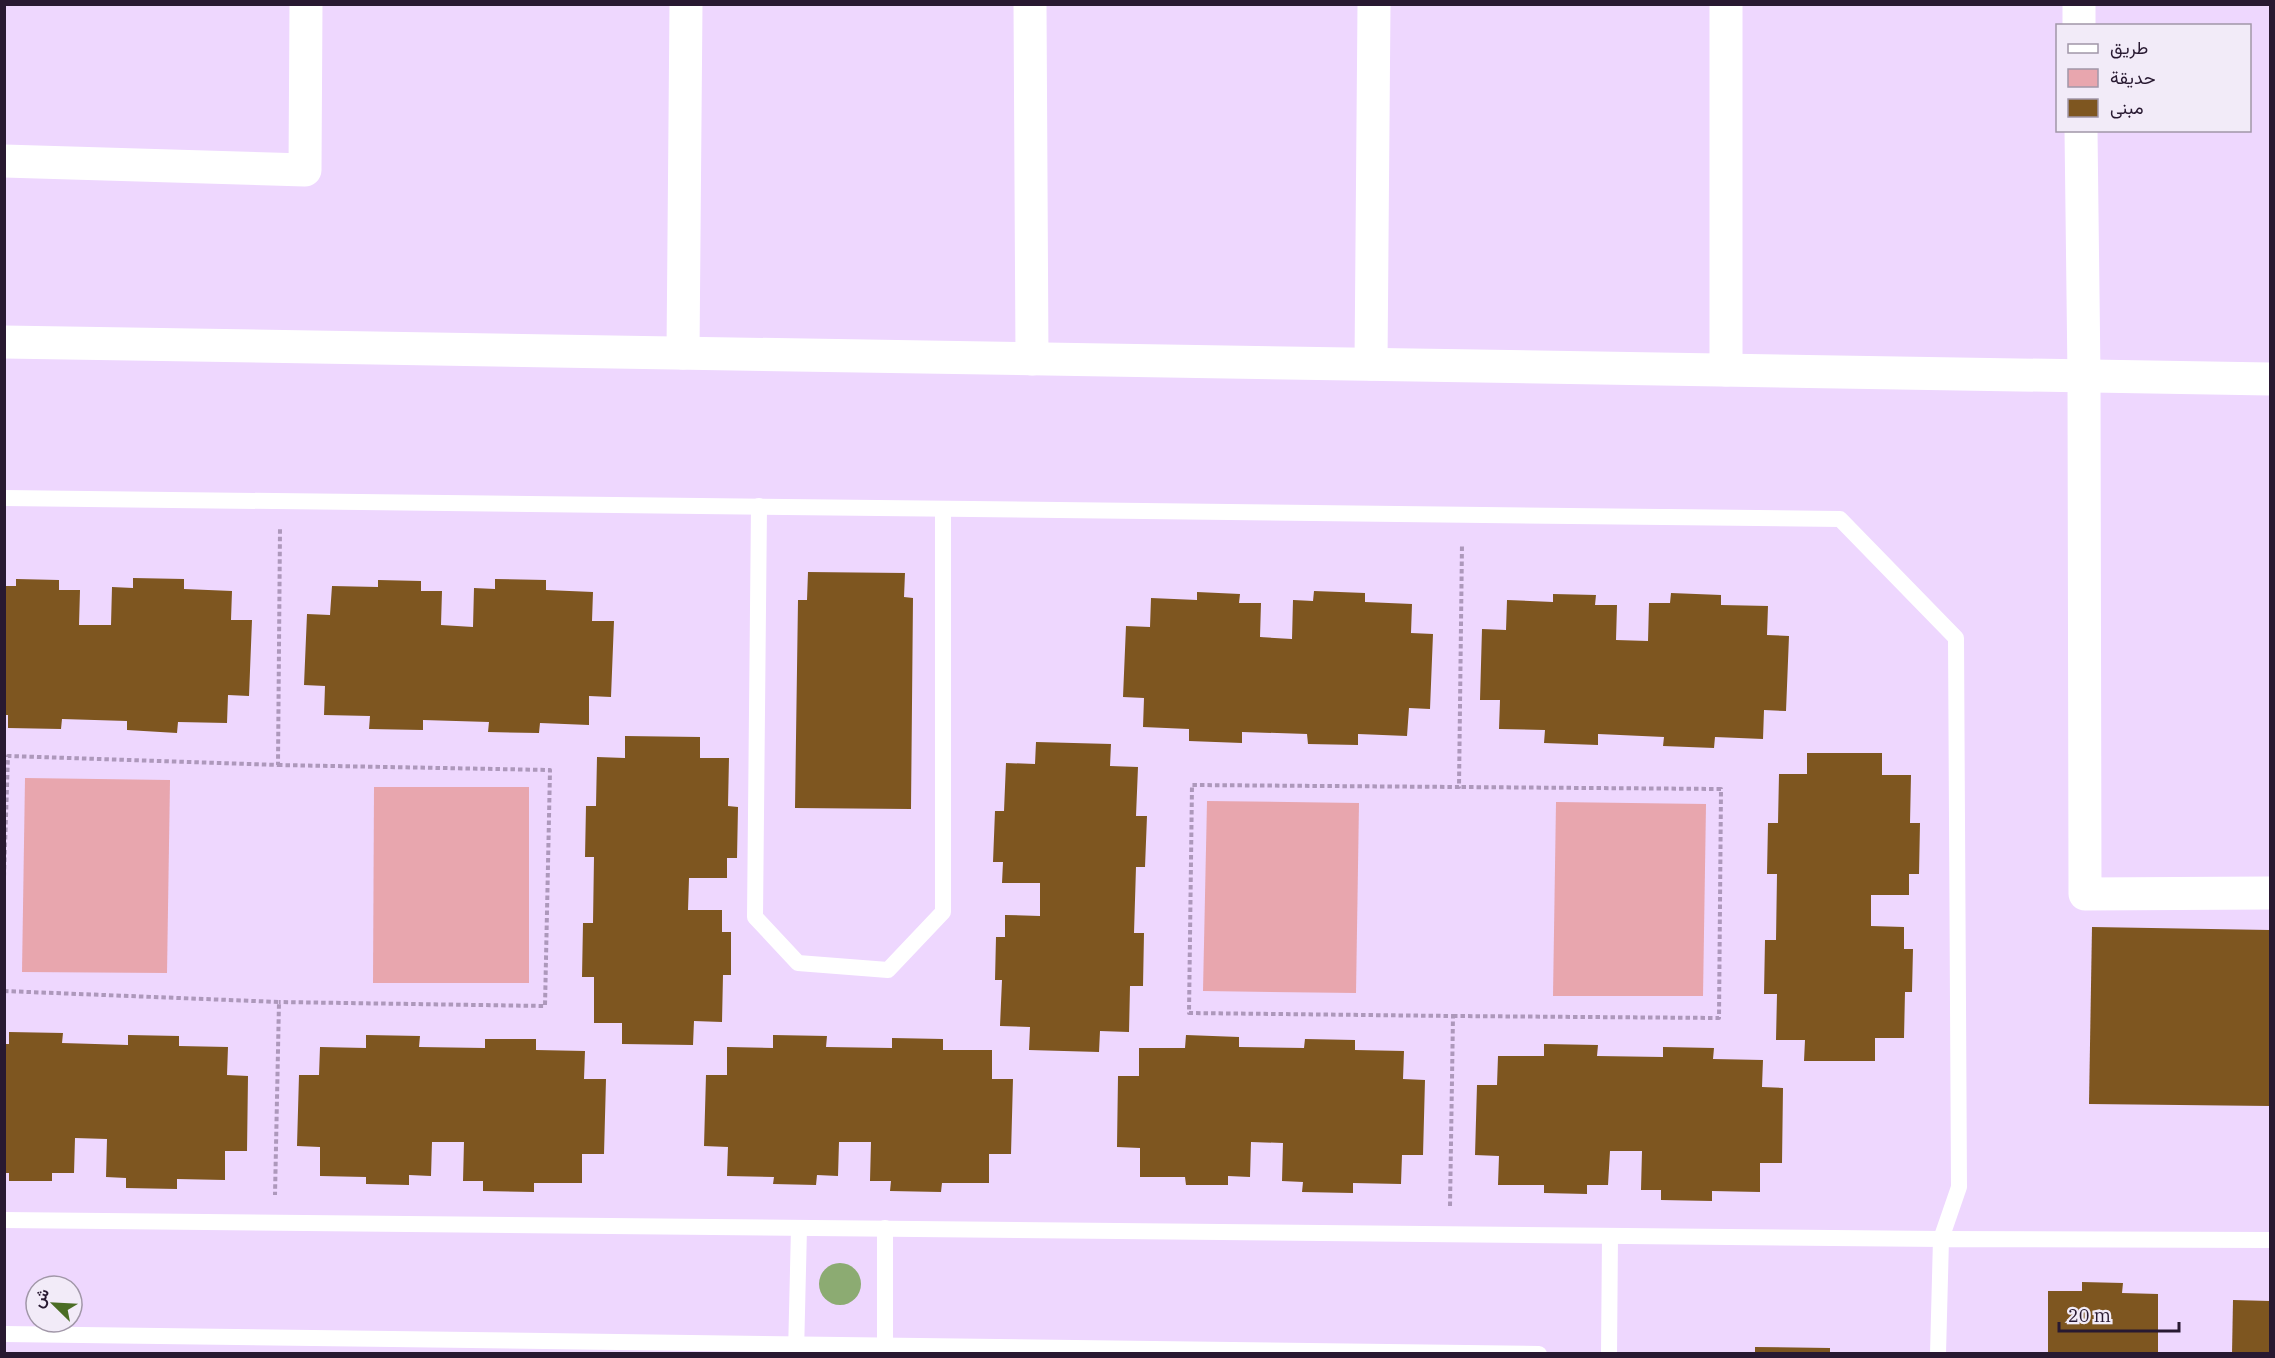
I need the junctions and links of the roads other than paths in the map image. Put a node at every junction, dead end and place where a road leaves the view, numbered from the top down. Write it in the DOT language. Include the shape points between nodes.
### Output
graph roads {
  1 [pos="306,4"];
  2 [pos="686,4"];
  3 [pos="1030,4"];
  4 [pos="1374,4"];
  5 [pos="1726,4"];
  6 [pos="2079,4"];
  7 [pos="2079,24"];
  8 [pos="2081,132"];
  9 [pos="4,161"];
  10 [pos="4,342"];
  11 [pos="682,353"];
  12 [pos="1032,359"];
  13 [pos="1371,364"];
  14 [pos="1725,370"];
  15 [pos="2084,376"];
  16 [pos="2271,379"];
  17 [pos="4,498"];
  18 [pos="759,506"];
  19 [pos="943,508"];
  20 [pos="2271,893"];
  21 [pos="4,1220"];
  22 [pos="799,1228"];
  23 [pos="885,1228"];
  24 [pos="1610,1236"];
  25 [pos="1941,1239"];
  26 [pos="2271,1240"];
  27 [pos="4,1334"];
  28 [pos="796,1349"];
  29 [pos="885,1349"];
  30 [pos="1539,1353"];
  31 [pos="1610,1353"];
  32 [pos="1938,1353"];
  1 -- 9 [label="street" via="305,170"];
  2 -- 11 [label="street"];
  3 -- 12 [label="street"];
  4 -- 13 [label="street"];
  5 -- 14 [label="street"];
  6 -- 7 [label="street"];
  8 -- 15 [label="street"];
  10 -- 11 [label="street"];
  11 -- 12 [label="street"];
  12 -- 13 [label="street"];
  13 -- 14 [label="street"];
  14 -- 15 [label="street"];
  15 -- 16 [label="street"];
  15 -- 20 [label="street" via="2085,894"];
  17 -- 18 [label="lane"];
  18 -- 19 [label="lane"];
  18 -- 19 [label="lane" via="755,917 798,963 888,970 943,912"];
  19 -- 25 [label="lane" via="1840,519 1956,638 1959,1187"];
  21 -- 22 [label="lane"];
  22 -- 23 [label="lane"];
  22 -- 28 [label="lane"];
  23 -- 24 [label="lane"];
  23 -- 29 [label="lane"];
  24 -- 25 [label="lane"];
  24 -- 31 [label="lane"];
  25 -- 26 [label="lane"];
  25 -- 32 [label="lane"];
  27 -- 28 [label="lane"];
  28 -- 29 [label="lane"];
  29 -- 30 [label="lane"];
}
